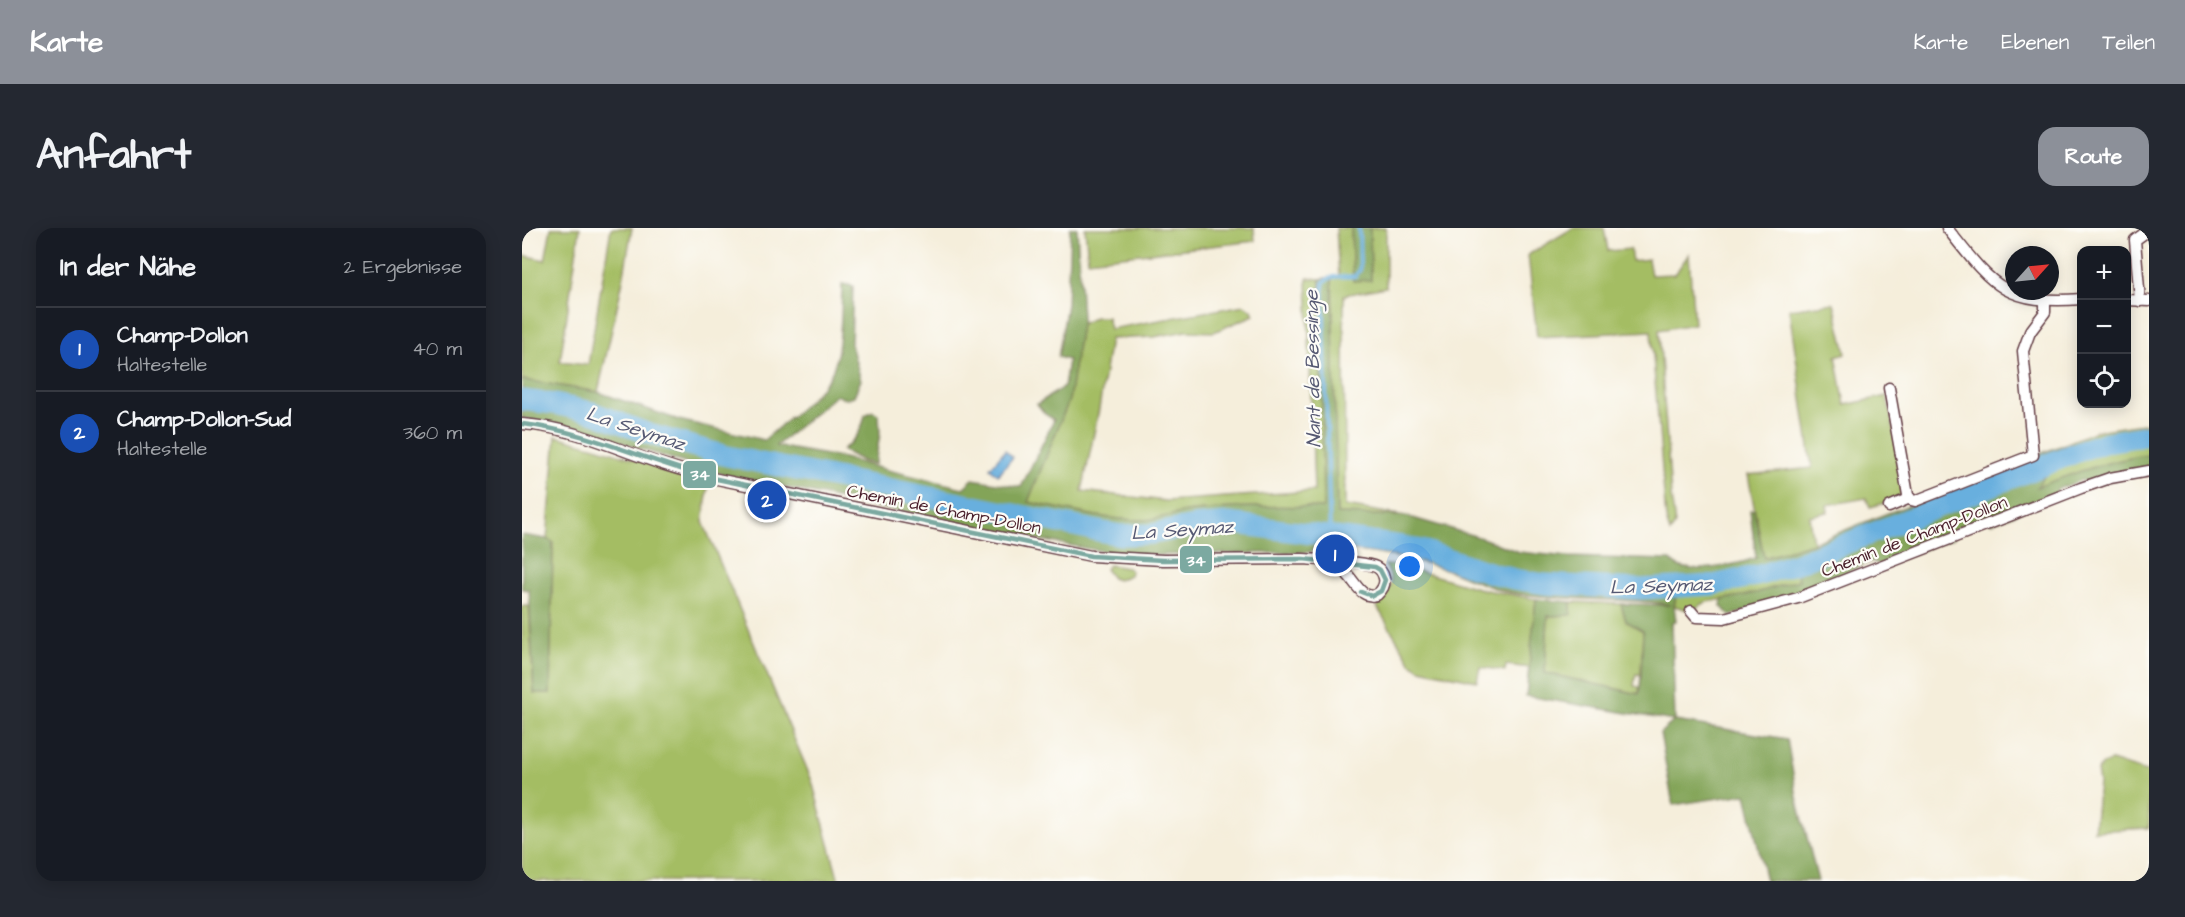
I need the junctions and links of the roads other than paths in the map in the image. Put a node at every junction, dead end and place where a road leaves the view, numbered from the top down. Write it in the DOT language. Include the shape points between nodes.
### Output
graph roads {
  1 [pos="1947,228"];
  2 [pos="2149,230"];
  3 [pos="2005,289"];
  4 [pos="2077,299"];
  5 [pos="2045,300"];
  6 [pos="2059,300"];
  7 [pos="2145,301"];
  8 [pos="1889,388"];
  9 [pos="522,424"];
  10 [pos="2149,471"];
  11 [pos="1910,498"];
  12 [pos="1889,507"];
  13 [pos="1326,561"];
  14 [pos="1691,612"];
  1 -- 3 [label="street" via="1991,280"];
  2 -- 7 [label="street" via="2135,240"];
  4 -- 6 [label="street"];
  5 -- 11 [label="street" via="2045,312 2030,332 2023,351 2033,455 1915,501"];
  8 -- 11 [label="street"];
  9 -- 13 [label="street, Chemin de Champ-Dollon" via="581,435 712,478 1091,556 1132,560"];
  10 -- 14 [label="street, Chemin de Champ-Dollon" via="2081,488 1798,598 1724,618 1696,617"];
  11 -- 12 [label="street"];
  13 -- 13 [label="street, Chemin de Champ-Dollon" via="1342,570 1361,592 1377,595 1384,585 1380,570 1370,565"];
}
